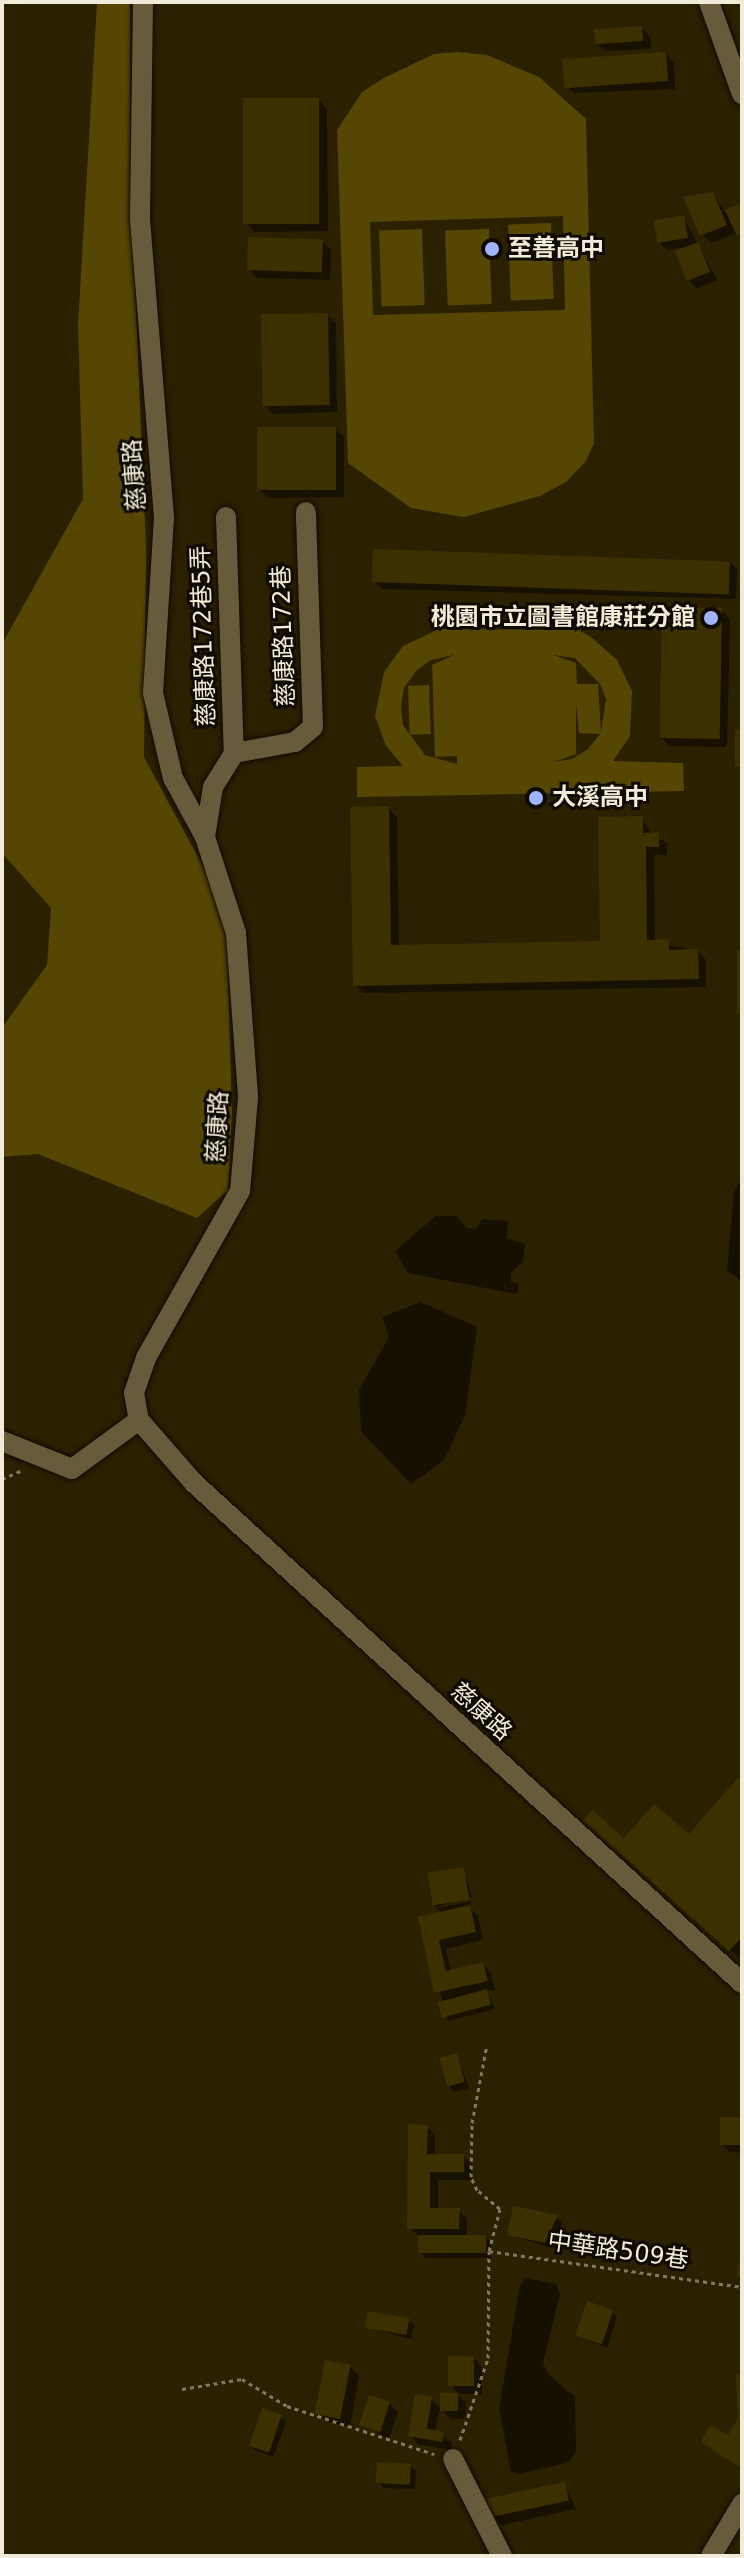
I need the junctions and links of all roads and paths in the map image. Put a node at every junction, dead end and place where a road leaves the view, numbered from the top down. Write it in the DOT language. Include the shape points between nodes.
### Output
graph roads {
  1 [pos="143,2"];
  2 [pos="709,2"];
  3 [pos="742,94"];
  4 [pos="306,512"];
  5 [pos="226,517"];
  6 [pos="234,753"];
  7 [pos="205,837"];
  8 [pos="139,1420"];
  9 [pos="2,1441"];
  10 [pos="742,1983"];
  11 [pos="487,2044"];
  12 [pos="489,2251"];
  13 [pos="742,2287"];
  14 [pos="182,2389"];
  15 [pos="453,2459"];
  16 [pos="742,2504"];
  17 [pos="720,2552"];
  18 [pos="502,2556"];
  1 -- 7 [label="street, 慈康路" via="140,219 164,518 153,693 173,778"];
  2 -- 3 [label="street"];
  4 -- 6 [label="street, 慈康路172巷" via="313,727 295,742"];
  5 -- 6 [label="street, 慈康路172巷5弄"];
  6 -- 7 [label="street" via="213,787"];
  7 -- 8 [label="street, 慈康路" via="236,933 240,969 248,1098 240,1191 146,1358 134,1393"];
  8 -- 9 [label="street" via="72,1469"];
  8 -- 10 [label="street, 慈康路" via="194,1483"];
  11 -- 12 [label="path" via="472,2123 471,2177 477,2190 500,2209"];
  12 -- 13 [label="path, 中華路509巷"];
  12 -- 15 [label="path" via="488,2358"];
  14 -- 15 [label="path" via="242,2379 287,2406"];
  15 -- 18 [label="street"];
  16 -- 17 [label="street"];
}
